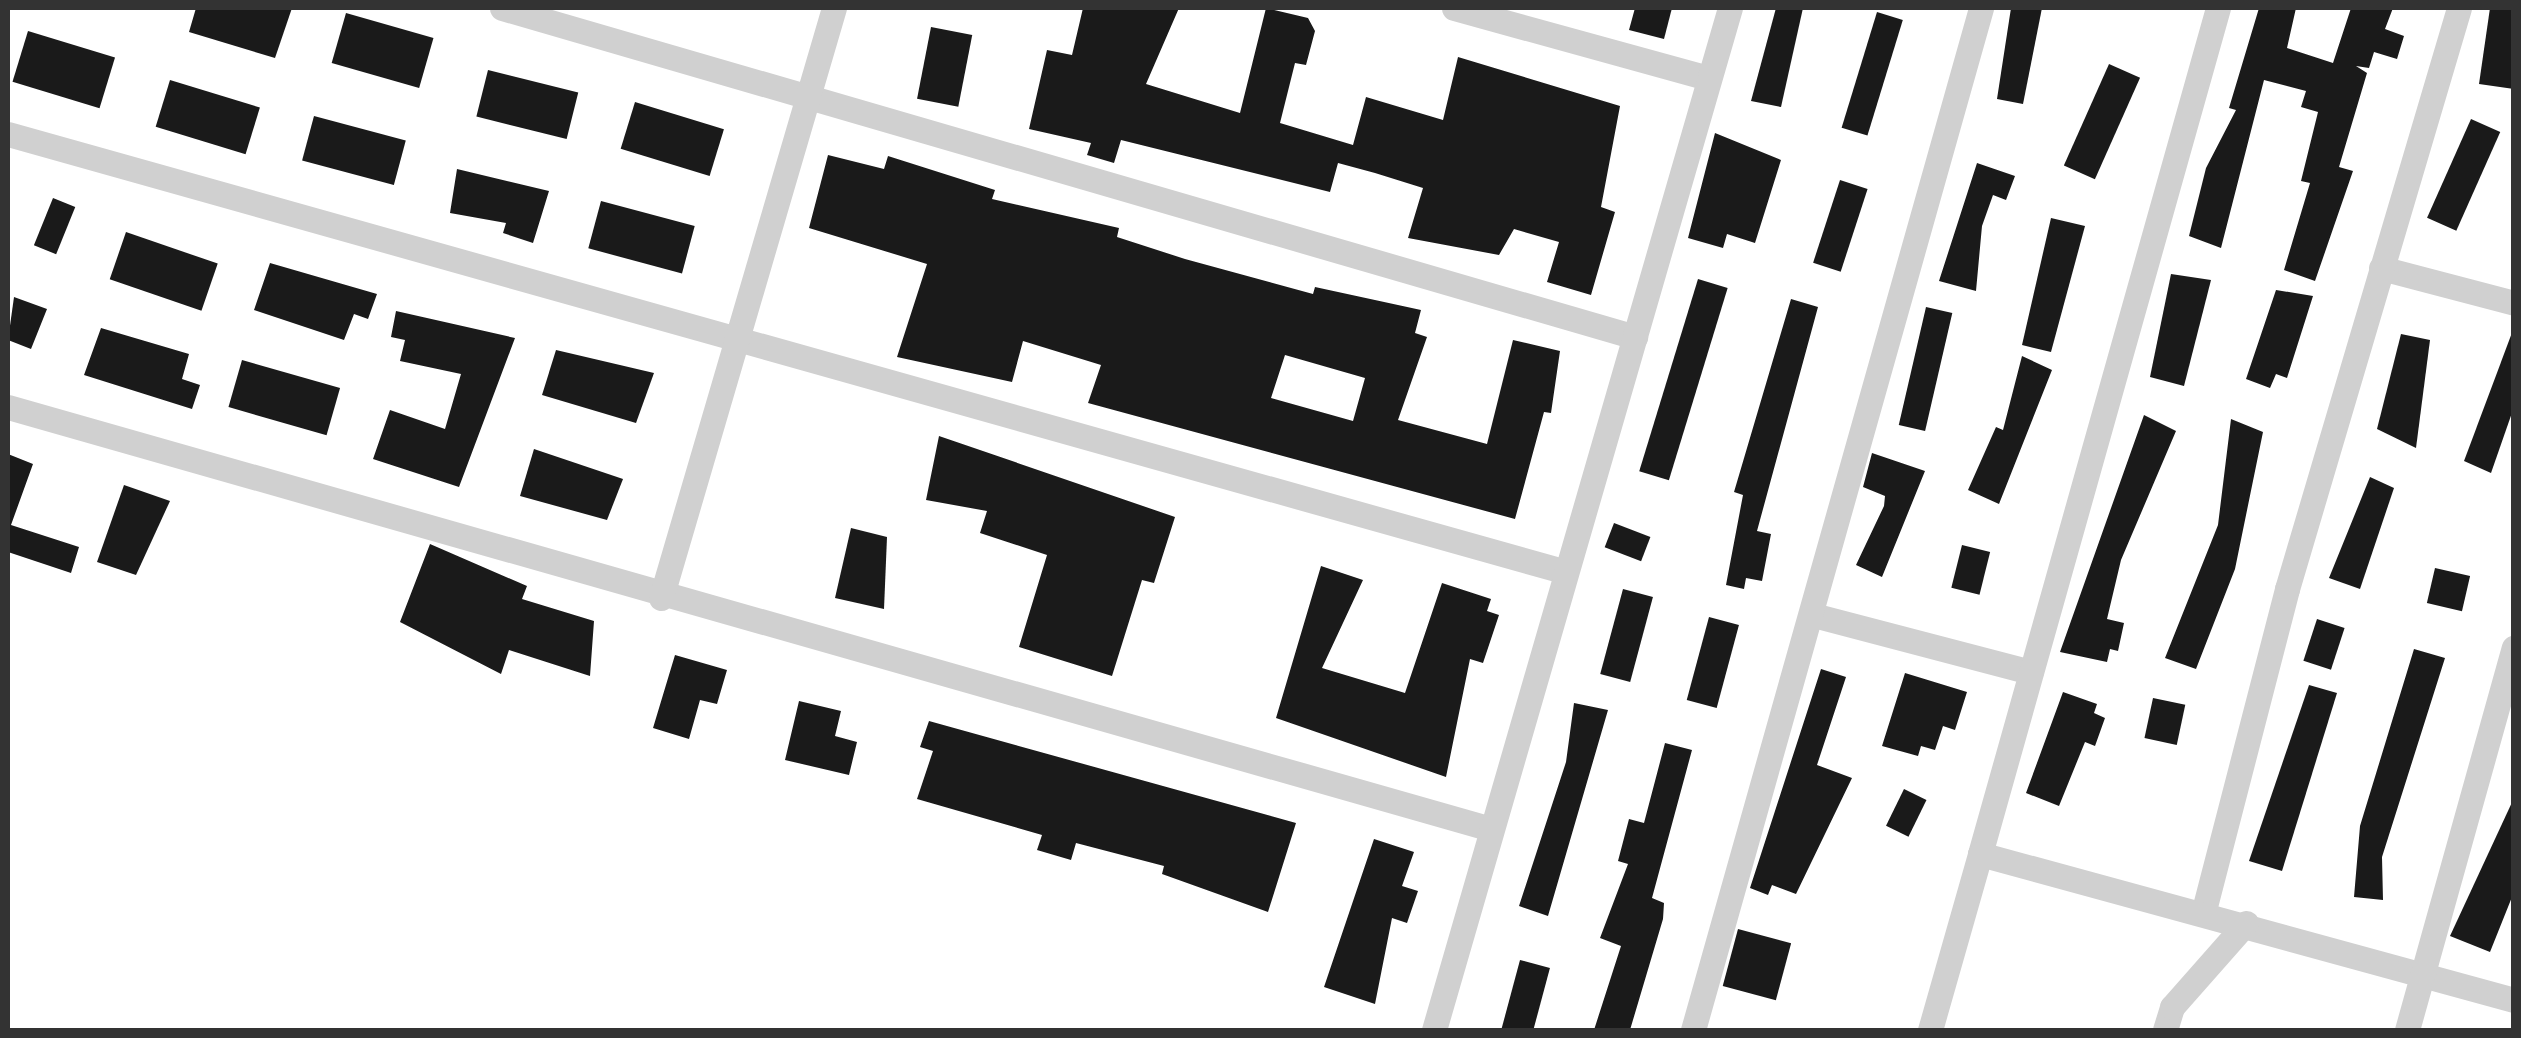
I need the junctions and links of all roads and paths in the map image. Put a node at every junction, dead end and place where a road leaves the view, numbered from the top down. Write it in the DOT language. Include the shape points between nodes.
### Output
graph roads {
  1 [pos="502,8"];
  2 [pos="834,8"];
  3 [pos="1454,8"];
  4 [pos="1730,8"];
  5 [pos="1981,8"];
  6 [pos="2218,8"];
  7 [pos="2458,8"];
  8 [pos="1709,78"];
  9 [pos="808,94"];
  10 [pos="8,134"];
  11 [pos="2381,268"];
  12 [pos="2514,302"];
  13 [pos="736,332"];
  14 [pos="1635,336"];
  15 [pos="8,407"];
  16 [pos="1566,572"];
  17 [pos="662,598"];
  18 [pos="1817,616"];
  19 [pos="2514,648"];
  20 [pos="2031,672"];
  21 [pos="1491,829"];
  22 [pos="1980,854"];
  23 [pos="2204,910"];
  24 [pos="2246,922"];
  25 [pos="2423,974"];
  26 [pos="2514,1000"];
  27 [pos="1434,1030"];
  28 [pos="1693,1030"];
  29 [pos="1930,1030"];
  30 [pos="2165,1030"];
  31 [pos="2407,1030"];
  1 -- 9 [label="street"];
  2 -- 9 [label="street"];
  3 -- 8 [label="street"];
  4 -- 8 [label="street"];
  5 -- 18 [label="street"];
  6 -- 20 [label="street"];
  7 -- 11 [label="street"];
  8 -- 14 [label="street"];
  9 -- 13 [label="street"];
  9 -- 14 [label="street"];
  10 -- 13 [label="street"];
  11 -- 12 [label="street"];
  11 -- 23 [label="street"];
  13 -- 16 [label="street"];
  13 -- 17 [label="street"];
  14 -- 16 [label="street"];
  15 -- 17 [label="street"];
  16 -- 21 [label="street"];
  17 -- 21 [label="street"];
  18 -- 20 [label="street"];
  18 -- 28 [label="street"];
  19 -- 25 [label="street"];
  20 -- 22 [label="street"];
  21 -- 27 [label="street"];
  22 -- 23 [label="street"];
  22 -- 29 [label="street"];
  23 -- 24 [label="street"];
  24 -- 25 [label="street"];
  24 -- 30 [label="street" via="2172,1007"];
  25 -- 26 [label="street"];
  25 -- 31 [label="street"];
}
